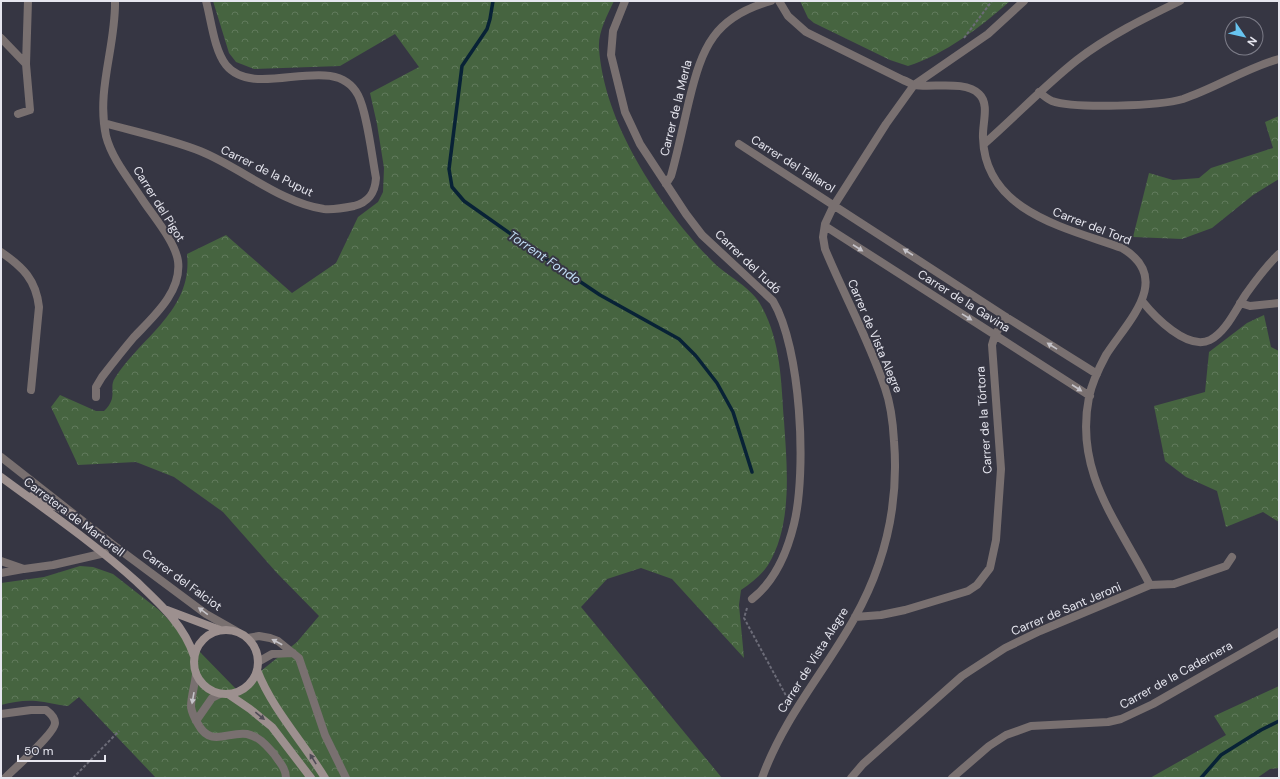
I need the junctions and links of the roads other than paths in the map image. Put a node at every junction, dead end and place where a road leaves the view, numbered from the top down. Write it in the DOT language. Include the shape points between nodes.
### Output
graph roads {
  1 [pos="28,1"];
  2 [pos="115,1"];
  3 [pos="206,1"];
  4 [pos="625,1"];
  5 [pos="771,1"];
  6 [pos="779,1"];
  7 [pos="1024,1"];
  8 [pos="1180,1"];
  9 [pos="1,38"];
  10 [pos="1279,59"];
  11 [pos="26,64"];
  12 [pos="914,85"];
  13 [pos="1039,92"];
  14 [pos="18,114"];
  15 [pos="104,124"];
  16 [pos="739,144"];
  17 [pos="984,144"];
  18 [pos="666,184"];
  19 [pos="835,204"];
  20 [pos="825,226"];
  21 [pos="1,252"];
  22 [pos="1279,254"];
  23 [pos="1142,301"];
  24 [pos="1240,303"];
  25 [pos="1279,303"];
  26 [pos="1006,317"];
  27 [pos="995,335"];
  28 [pos="1097,374"];
  29 [pos="31,390"];
  30 [pos="1090,396"];
  31 [pos="96,397"];
  32 [pos="1,457"];
  33 [pos="1,477"];
  34 [pos="20,491"];
  35 [pos="72,514"];
  36 [pos="105,553"];
  37 [pos="1232,557"];
  38 [pos="1,561"];
  39 [pos="24,569"];
  40 [pos="1,573"];
  41 [pos="1150,585"];
  42 [pos="752,599"];
  43 [pos="167,610"];
  44 [pos="855,617"];
  45 [pos="220,630"];
  46 [pos="236,631"];
  47 [pos="1279,632"];
  48 [pos="248,638"];
  49 [pos="293,653"];
  50 [pos="194,656"];
  51 [pos="258,666"];
  52 [pos="196,674"];
  53 [pos="224,694"];
  54 [pos="1,714"];
  55 [pos="196,721"];
  56 [pos="5,778"];
  57 [pos="286,778"];
  58 [pos="311,778"];
  59 [pos="325,778"];
  60 [pos="346,778"];
  61 [pos="762,778"];
  62 [pos="851,778"];
  63 [pos="952,778"];
  1 -- 11 [label="street"];
  2 -- 15 [label="street, Carrer del Pigot" via="116,20 102,98"];
  3 -- 15 [label="street, Carrer de la Puput" via="222,58 233,71 254,79 334,77 353,87 361,102 376,178 369,199 337,209 312,206 280,193 200,151"];
  4 -- 18 [label="street, Carrer del Tudó" via="611,42 613,68 631,126 650,162"];
  5 -- 18 [label="street, Carrer de la Merla" via="751,8 728,21 706,46 694,77 671,176"];
  6 -- 12 [label="street" via="788,16 806,32"];
  7 -- 12 [label="street, Carrer de Vista Alegre" via="988,34"];
  8 -- 13 [label="street" via="1106,41 1077,60"];
  9 -- 11 [label="street"];
  10 -- 13 [label="street" via="1200,93 1168,102 1123,105 1062,104 1050,100"];
  11 -- 14 [label="street" via="30,110"];
  12 -- 17 [label="street, Carrer del Tord" via="962,87 973,89 980,94 985,106"];
  12 -- 19 [label="street, Carrer de Vista Alegre"];
  13 -- 17 [label="street"];
  15 -- 31 [label="street, Carrer del Pigot" via="115,157 170,243 178,260 178,269 177,279 168,297 102,377 96,386"];
  16 -- 19 [label="street, Carrer del Tallarol"];
  17 -- 23 [label="street, Carrer del Tord" via="988,166 995,179 1002,190 1020,206 1052,224 1122,248 1133,255 1143,269 1146,281"];
  18 -- 42 [label="street, Carrer del Tudó" via="702,235 773,301 788,337 797,391 800,475 797,502 794,523 781,561 764,590"];
  19 -- 20 [label="street, Carrer de Vista Alegre"];
  26 -- 19 [label="street, Carrer de la Gavina, one-way"];
  20 -- 27 [label="street, Carrer de la Gavina, one-way"];
  20 -- 44 [label="street, Carrer de Vista Alegre" via="825,249 885,388 890,403 893,430 896,474 892,518 885,547"];
  21 -- 29 [label="street" via="29,276 38,295"];
  22 -- 24 [label="street" via="1264,269"];
  23 -- 24 [label="street" via="1164,324 1179,335 1199,342 1209,341 1218,334"];
  23 -- 28 [label="street, Carrer del Tord" via="1106,355"];
  24 -- 25 [label="street" via="1250,306"];
  26 -- 27 [label="street, Carrer de la Tórtora"];
  28 -- 26 [label="street, Carrer de la Gavina, one-way"];
  27 -- 30 [label="street, Carrer de la Gavina, one-way"];
  27 -- 44 [label="street, Carrer de la Tórtora" via="992,345 993,370 1001,469 996,540 990,568 977,585 968,591 905,610"];
  28 -- 30 [label="street, Carrer del Tord"];
  30 -- 41 [label="street, Carrer del Tord" via="1086,438 1093,475 1105,504"];
  32 -- 35 [label="street, Carrer del Falciot"];
  33 -- 34 [label="main road, Carretera de Martorell"];
  34 -- 35 [label="main road"];
  34 -- 36 [label="main road, Carretera de Martorell"];
  46 -- 35 [label="street, Carrer del Falciot, one-way" via="206,614"];
  36 -- 39 [label="street"];
  36 -- 43 [label="main road, Carretera de Martorell"];
  37 -- 41 [label="street, Carrer de Sant Jeroni" via="1226,566 1174,584"];
  38 -- 39 [label="street"];
  39 -- 40 [label="street"];
  41 -- 62 [label="street, Carrer de Sant Jeroni" via="1040,631 982,662 962,676 863,764"];
  43 -- 45 [label="main road, Carretera de Martorell"];
  43 -- 50 [label="main road, Carretera de Martorell" via="191,646"];
  44 -- 61 [label="street, Carrer de Vista Alegre" via="795,709"];
  45 -- 46 [label="main road, Carretera de Martorell"];
  45 -- 50 [label="main road" via="205,637"];
  46 -- 48 [label="main road, Carretera de Martorell"];
  47 -- 63 [label="street, Carrer de la Cadernera" via="1153,704 1121,719 1031,726 1006,735"];
  49 -- 48 [label="street, one-way" via="270,638"];
  48 -- 51 [label="main road" via="254,646"];
  49 -- 51 [label="street" via="272,654"];
  49 -- 60 [label="street" via="302,662 325,735"];
  50 -- 52 [label="main road, Carretera de Martorell"];
  51 -- 53 [label="main road" via="254,677 243,689"];
  59 -- 51 [label="main road, one-way" via="265,689"];
  52 -- 53 [label="main road" via="205,687"];
  52 -- 55 [label="street, one-way" via="191,705"];
  53 -- 55 [label="street" via="212,698"];
  53 -- 58 [label="main road, one-way" via="250,709 272,727"];
  54 -- 56 [label="street" via="46,710 54,718 55,724 53,731"];
  55 -- 57 [label="street" via="204,733 216,738 237,734 257,738 265,743 284,768"];
}
